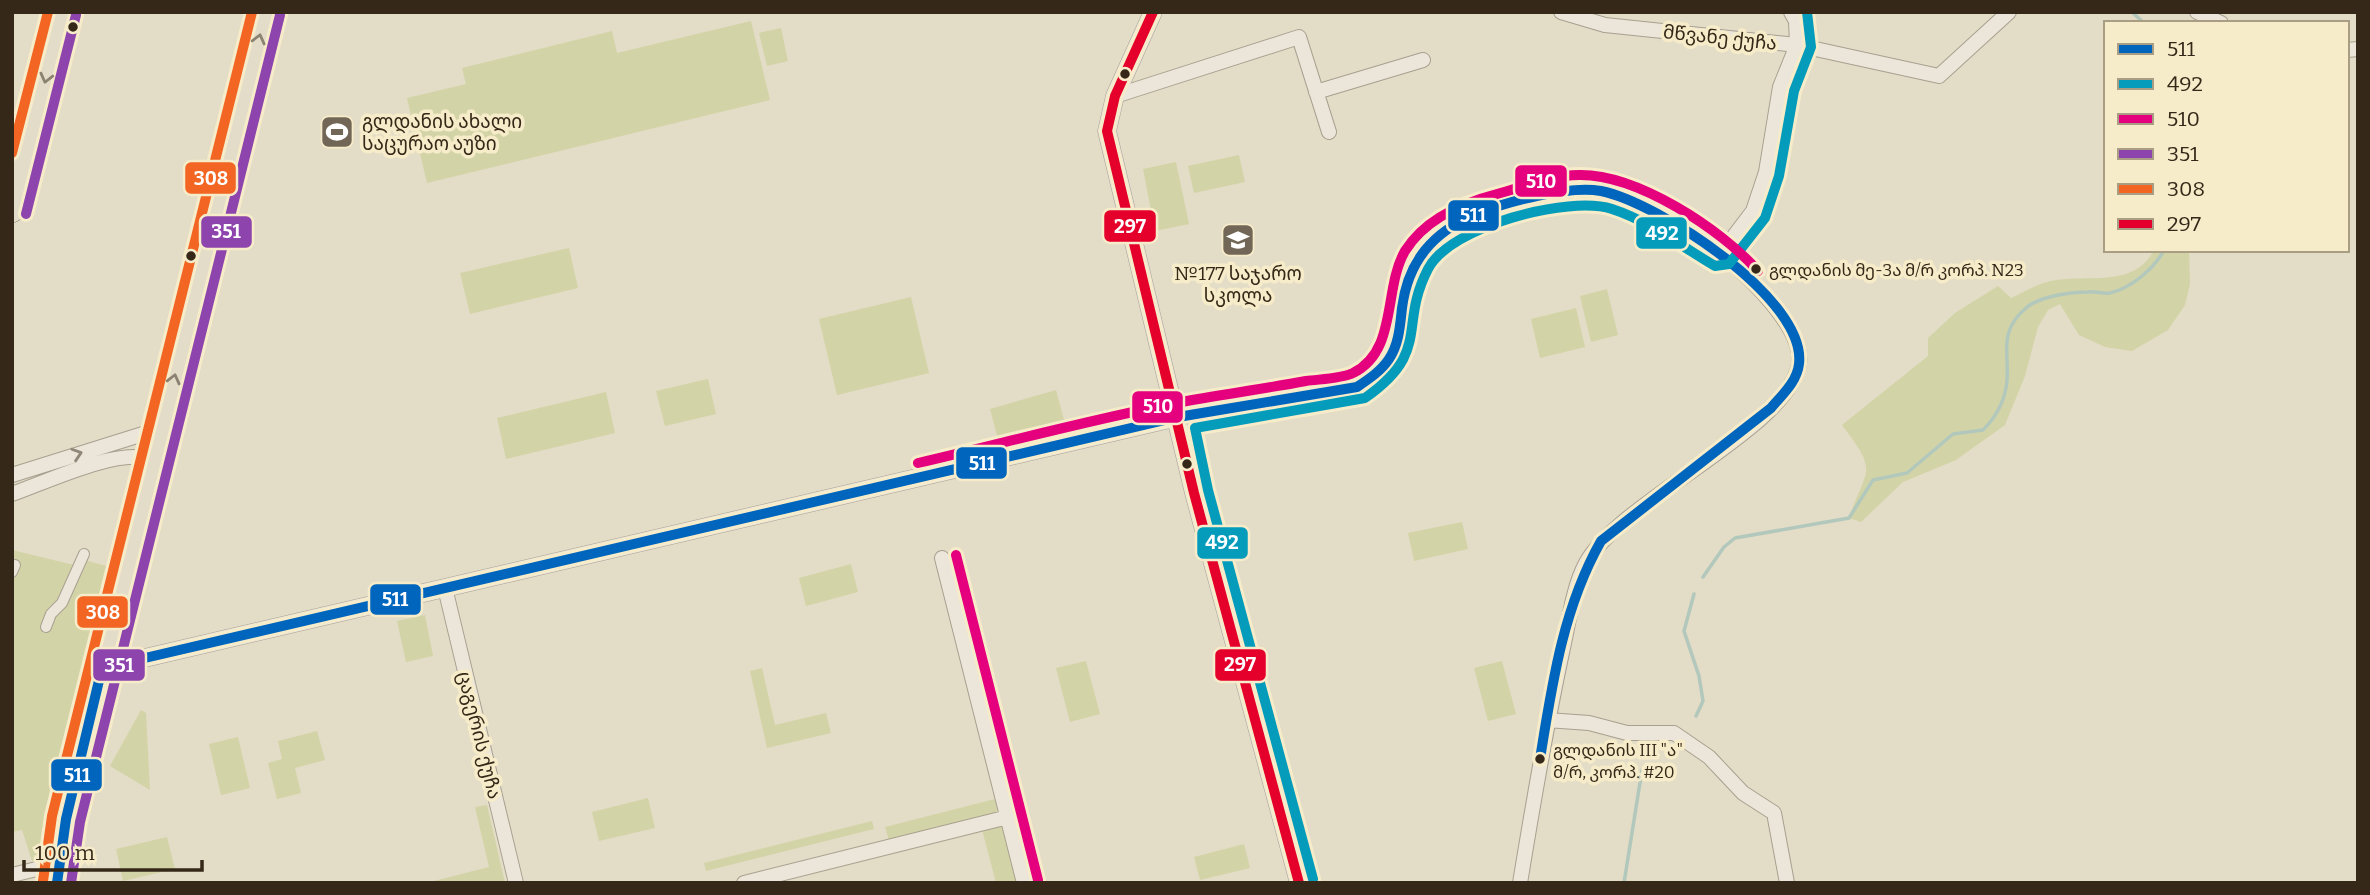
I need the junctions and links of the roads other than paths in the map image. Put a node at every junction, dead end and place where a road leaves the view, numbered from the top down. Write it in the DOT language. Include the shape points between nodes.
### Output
graph roads {
  1 [pos="62,12"];
  2 [pos="265,12"];
  3 [pos="1153,12"];
  4 [pos="1561,12"];
  5 [pos="1791,12"];
  6 [pos="2009,12"];
  7 [pos="2197,12"];
  8 [pos="2217,21"];
  9 [pos="1797,45"];
  10 [pos="1423,60"];
  11 [pos="1316,92"];
  12 [pos="1115,96"];
  13 [pos="1329,132"];
  14 [pos="12,211"];
  15 [pos="1721,253"];
  16 [pos="165,416"];
  17 [pos="1178,417"];
  18 [pos="151,469"];
  19 [pos="12,475"];
  20 [pos="12,494"];
  21 [pos="83,554"];
  22 [pos="942,558"];
  23 [pos="445,588"];
  24 [pos="46,627"];
  25 [pos="102,668"];
  26 [pos="1547,720"];
  27 [pos="1007,817"];
  28 [pos="57,874"];
  29 [pos="12,875"];
  30 [pos="516,883"];
  31 [pos="744,883"];
  32 [pos="1024,883"];
  33 [pos="1299,883"];
  34 [pos="1520,883"];
  35 [pos="1787,883"];
  1 -- 14 [label="main road, one-way"];
  16 -- 2 [label="main road, one-way"];
  3 -- 12 [label="street"];
  4 -- 9 [label="street, მწვანე ქუჩა" via="1605,24"];
  5 -- 9 [label="street"];
  6 -- 9 [label="street, მწვანე ქუჩა" via="1939,76"];
  7 -- 8 [label="street"];
  9 -- 15 [label="street" via="1780,87 1766,172 1753,211"];
  10 -- 11 [label="street"];
  11 -- 12 [label="street" via="1299,37"];
  11 -- 13 [label="street"];
  12 -- 17 [label="street" via="1107,131"];
  15 -- 17 [label="street" via="1641,207 1601,191 1580,188 1479,213 1447,229 1416,260 1398,340 1391,359 1377,376 1357,387"];
  15 -- 26 [label="street" via="1796,336 1799,364 1791,385 1771,408 1601,541 1581,578"];
  16 -- 18 [label="main road"];
  19 -- 16 [label="street, one-way" via="143,434"];
  17 -- 23 [label="street"];
  17 -- 33 [label="street" via="1194,493"];
  18 -- 20 [label="street" via="148,460 137,456 118,458"];
  18 -- 25 [label="main road"];
  21 -- 24 [label="street"];
  22 -- 27 [label="street"];
  23 -- 25 [label="street"];
  23 -- 30 [label="street, ცაგერის ქუჩა"];
  25 -- 28 [label="main road"];
  26 -- 34 [label="street"];
  26 -- 35 [label="street" via="1589,723 1627,733 1674,733 1709,757 1742,793 1774,813"];
  27 -- 31 [label="street"];
  27 -- 32 [label="street"];
  28 -- 29 [label="street"];
}
